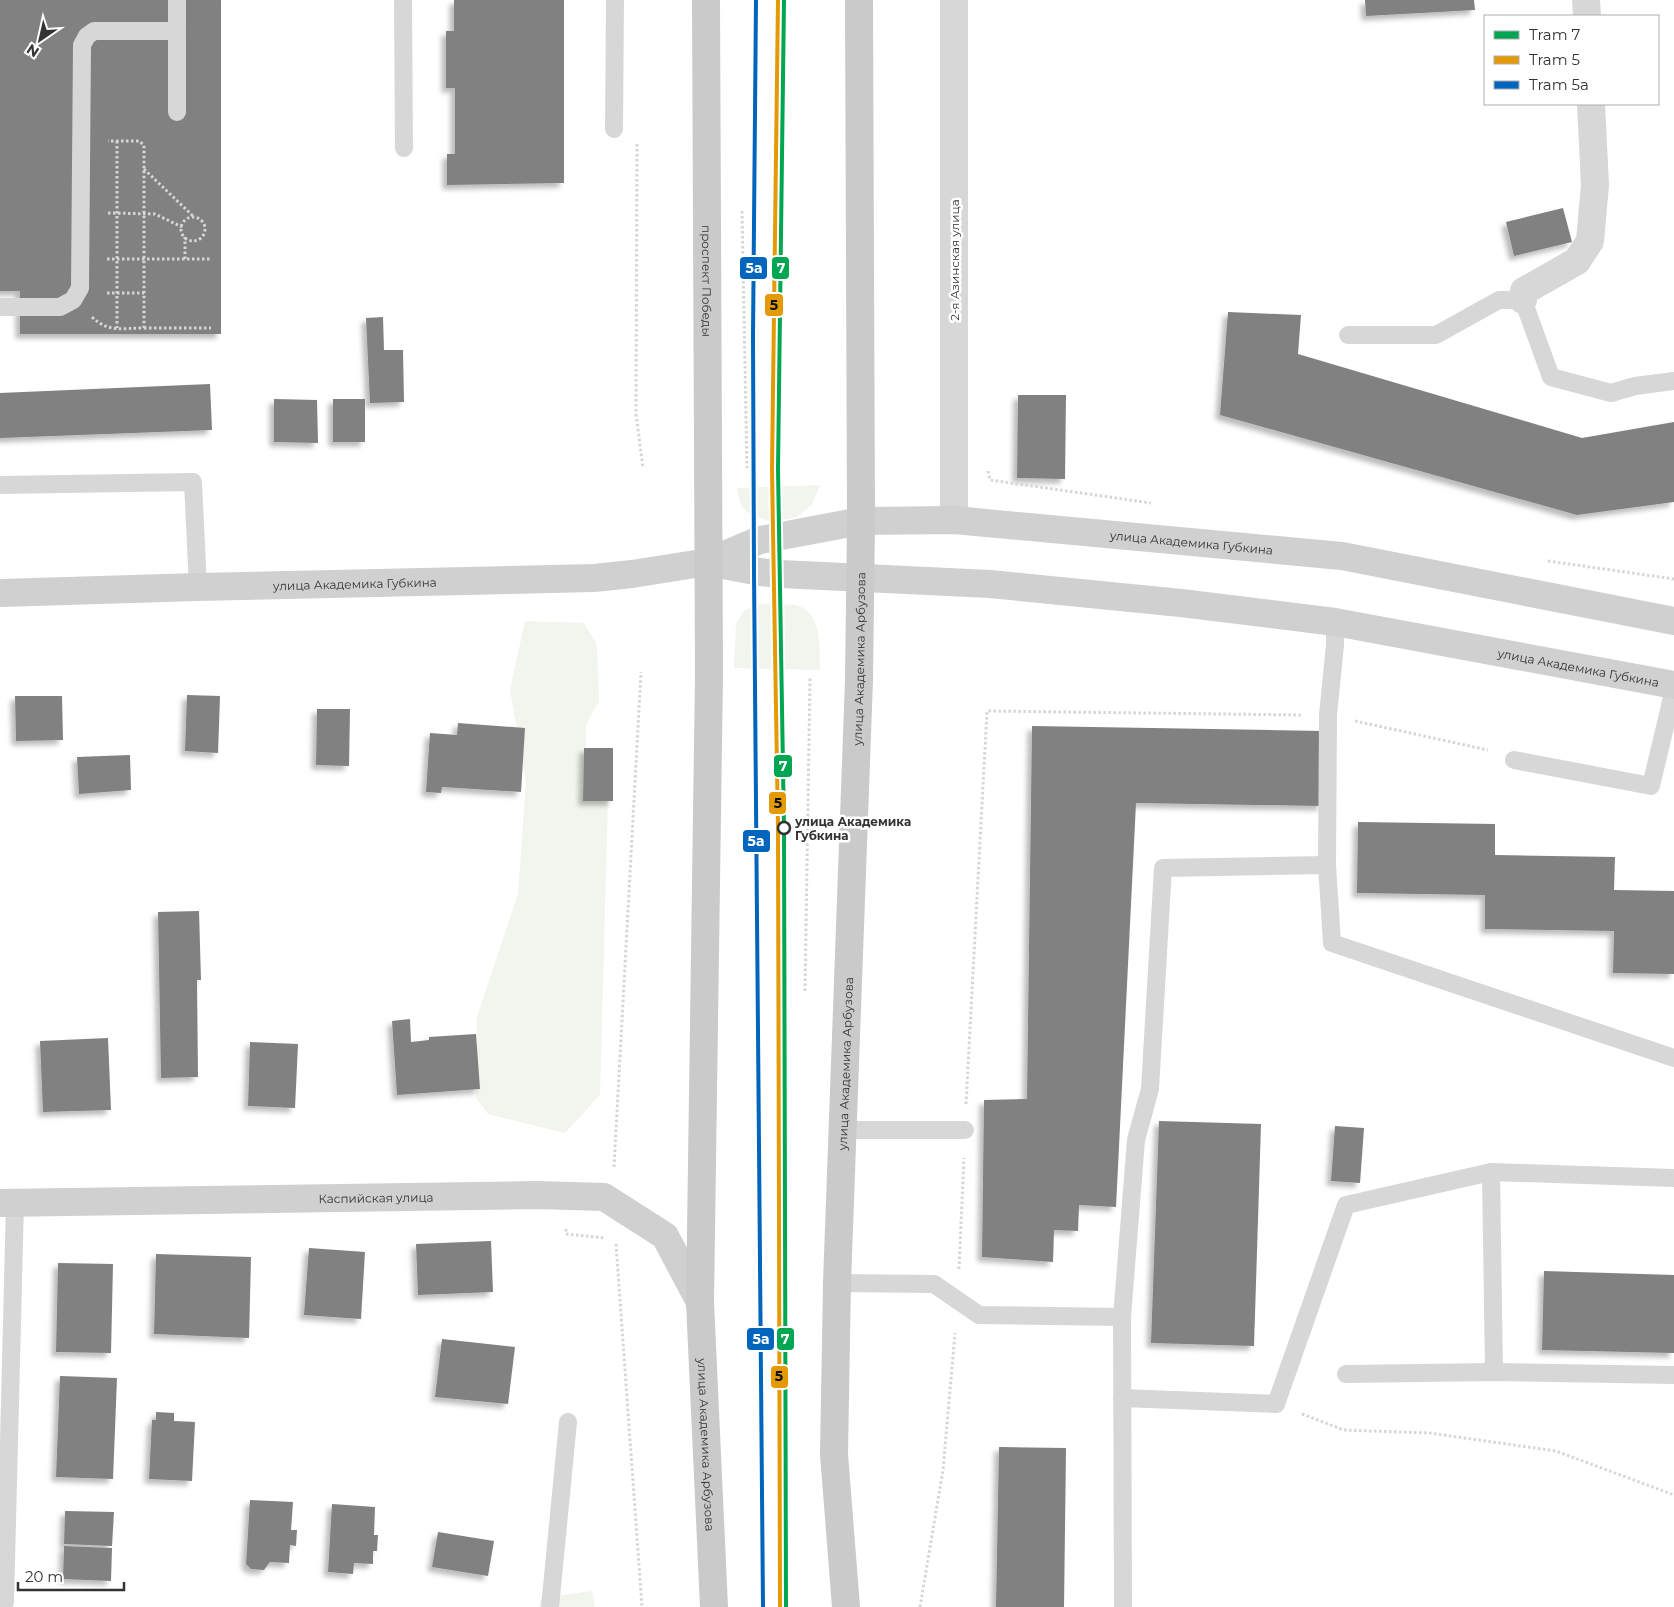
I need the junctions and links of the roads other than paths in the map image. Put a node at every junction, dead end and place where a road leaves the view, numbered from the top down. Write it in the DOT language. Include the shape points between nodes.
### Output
graph roads {
  1 [pos="176,0"];
  2 [pos="403,0"];
  3 [pos="614,0"];
  4 [pos="706,0"];
  5 [pos="860,0"];
  6 [pos="954,0"];
  7 [pos="1586,0"];
  8 [pos="1587,15"];
  9 [pos="176,31"];
  10 [pos="1591,105"];
  11 [pos="176,112"];
  12 [pos="614,129"];
  13 [pos="404,148"];
  14 [pos="1523,300"];
  15 [pos="0,307"];
  16 [pos="1348,335"];
  17 [pos="1674,381"];
  18 [pos="0,485"];
  19 [pos="954,520"];
  20 [pos="860,522"];
  21 [pos="708,562"];
  22 [pos="860,578"];
  23 [pos="198,587"];
  24 [pos="0,594"];
  25 [pos="1674,621"];
  26 [pos="1335,622"];
  27 [pos="1674,685"];
  28 [pos="1674,689"];
  29 [pos="1514,760"];
  30 [pos="1327,865"];
  31 [pos="1674,1058"];
  32 [pos="843,1130"];
  33 [pos="965,1130"];
  34 [pos="1490,1172"];
  35 [pos="1674,1178"];
  36 [pos="8,1202"];
  37 [pos="837,1283"];
  38 [pos="700,1302"];
  39 [pos="1122,1317"];
  40 [pos="1494,1372"];
  41 [pos="1346,1374"];
  42 [pos="1674,1375"];
  43 [pos="1122,1398"];
  44 [pos="568,1422"];
  45 [pos="5,1602"];
  46 [pos="550,1607"];
  47 [pos="714,1607"];
  48 [pos="846,1607"];
  49 [pos="1123,1607"];
  1 -- 9 [label="lane"];
  2 -- 13 [label="lane"];
  3 -- 12 [label="lane"];
  4 -- 21 [label="main road, проспект Победы"];
  5 -- 20 [label="main road"];
  6 -- 19 [label="street, 2-я Азинская улица"];
  7 -- 8 [label="street"];
  9 -- 11 [label="lane"];
  9 -- 15 [label="lane" via="94,31 87,36 82,45 82,280 76,296 60,307"];
  10 -- 14 [label="street" via="1595,185 1590,241 1577,261 1524,292"];
  14 -- 16 [label="lane" via="1499,300 1436,335"];
  14 -- 17 [label="lane" via="1551,377 1611,394 1635,386"];
  18 -- 23 [label="lane" via="193,482"];
  19 -- 20 [label="street, улица Академика Губкина"];
  19 -- 25 [label="street, улица Академика Губкина" via="1342,556"];
  20 -- 21 [label="street, улица Академика Губкина" via="760,540"];
  20 -- 22 [label="main road, улица Академика Арбузова"];
  21 -- 22 [label="street, улица Академика Губкина" via="760,572"];
  21 -- 23 [label="street, улица Академика Губкина" via="594,578"];
  21 -- 38 [label="main road, улица Академика Арбузова"];
  22 -- 26 [label="street, улица Академика Губкина" via="990,584"];
  22 -- 32 [label="main road, улица Академика Арбузова"];
  23 -- 24 [label="street, улица Академика Губкина"];
  26 -- 27 [label="street, улица Академика Губкина"];
  26 -- 30 [label="lane" via="1328,715"];
  28 -- 29 [label="lane" via="1651,786"];
  30 -- 31 [label="lane" via="1332,943"];
  30 -- 39 [label="lane" via="1163,868 1150,1090 1136,1140"];
  32 -- 33 [label="lane"];
  32 -- 37 [label="main road, улица Академика Арбузова"];
  34 -- 35 [label="lane"];
  34 -- 40 [label="lane"];
  34 -- 43 [label="lane" via="1346,1205 1276,1404"];
  36 -- 38 [label="street, Каспийская улица" via="536,1195 604,1197 665,1236"];
  36 -- 45 [label="lane"];
  37 -- 39 [label="lane" via="934,1284 979,1315"];
  37 -- 48 [label="main road, улица Академика Арбузова" via="834,1454"];
  38 -- 47 [label="main road, улица Академика Арбузова"];
  39 -- 43 [label="lane"];
  40 -- 41 [label="lane"];
  40 -- 42 [label="lane"];
  43 -- 49 [label="lane"];
  44 -- 46 [label="lane"];
}
